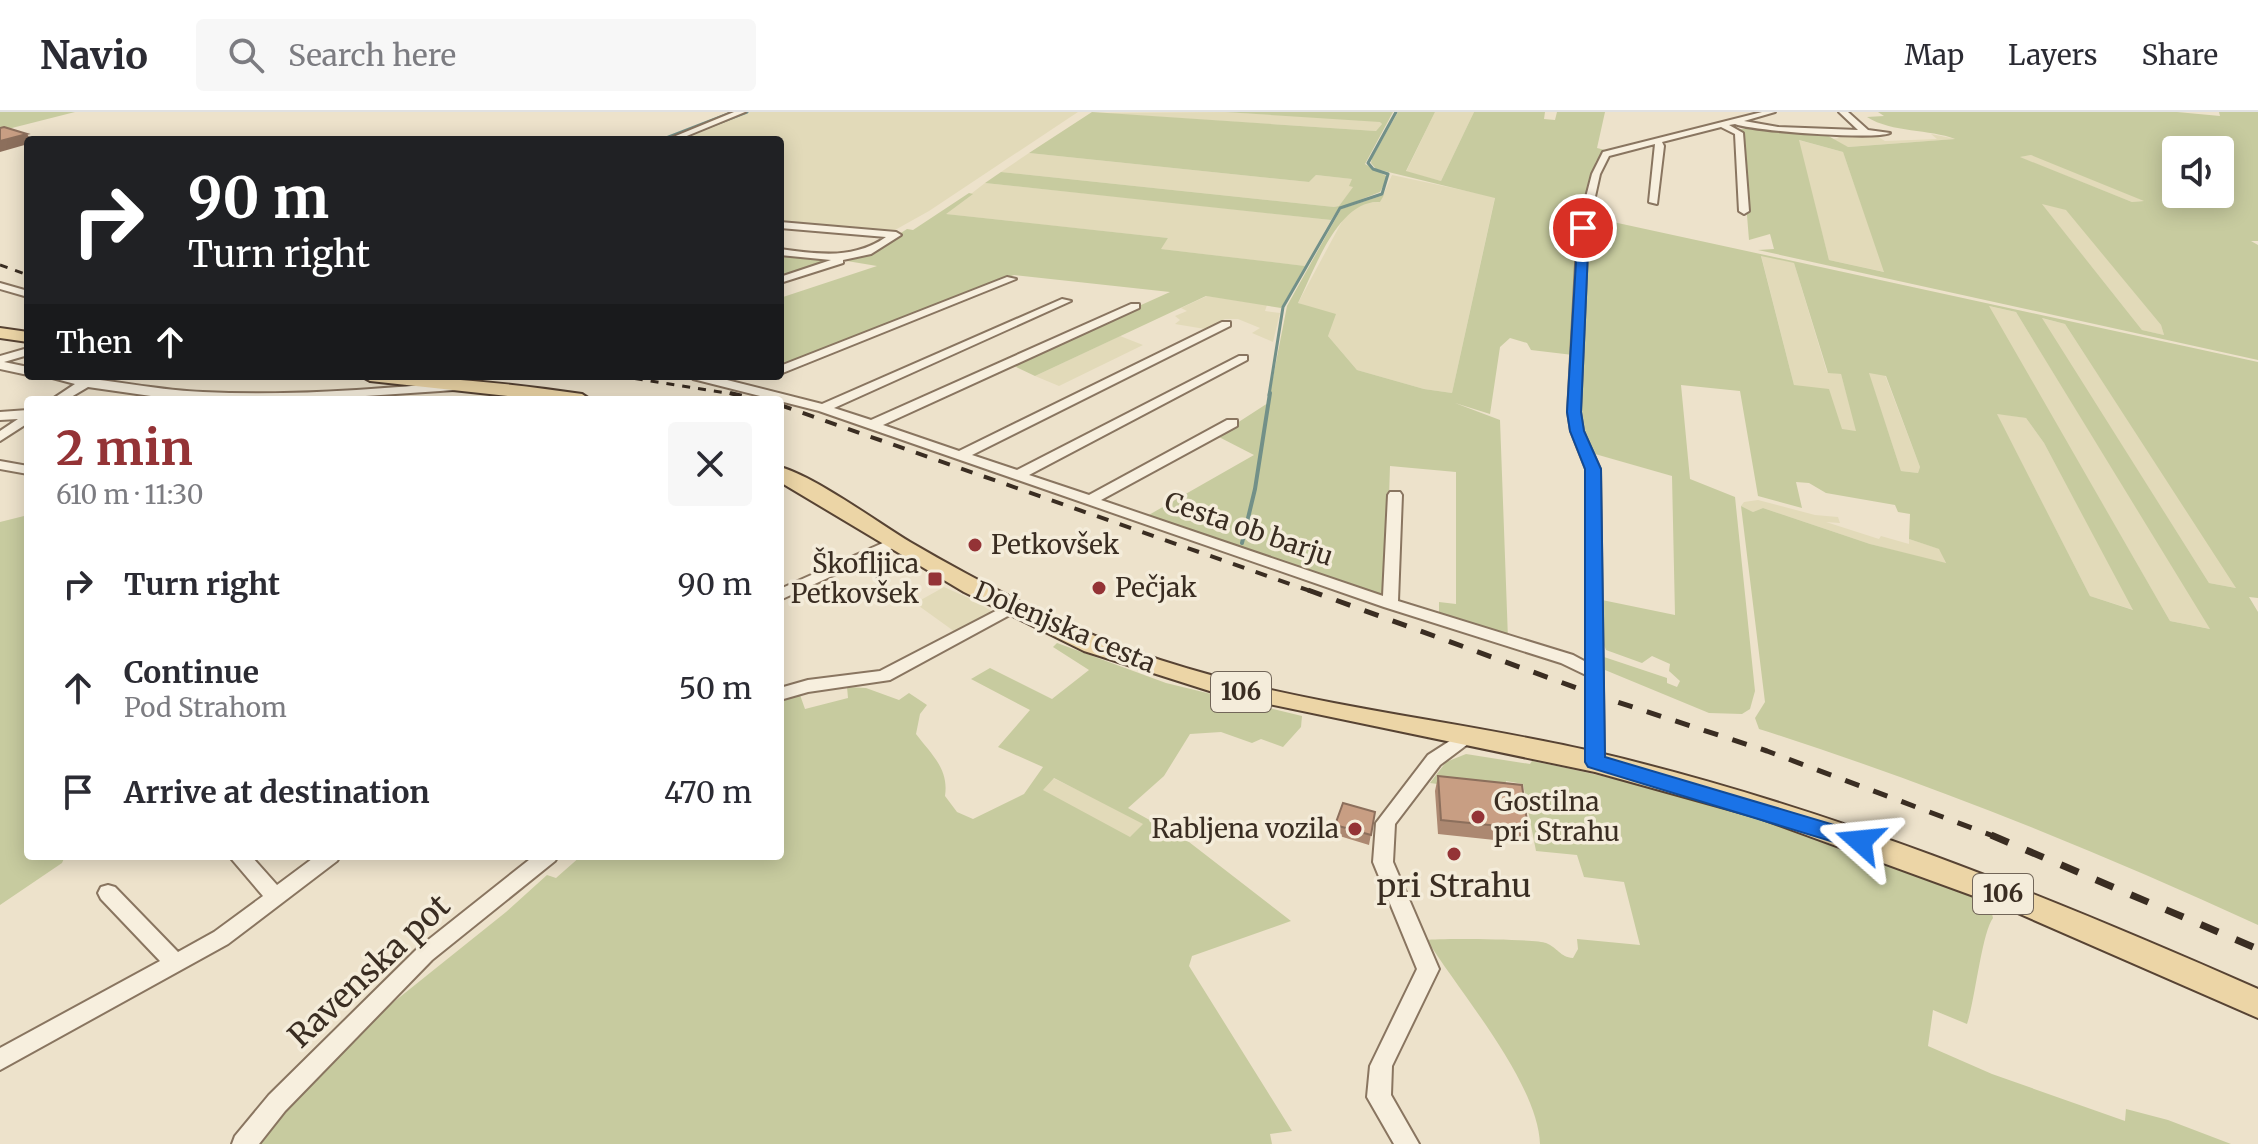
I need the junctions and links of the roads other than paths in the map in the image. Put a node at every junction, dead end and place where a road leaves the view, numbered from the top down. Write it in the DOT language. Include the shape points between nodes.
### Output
graph roads {
  1 [pos="741,112"];
  2 [pos="1771,112"];
  3 [pos="1843,112"];
  4 [pos="1728,123"];
  5 [pos="1886,133"];
  6 [pos="1868,134"];
  7 [pos="680,136"];
  8 [pos="1656,140"];
  9 [pos="1654,202"];
  10 [pos="1744,211"];
  11 [pos="784,225"];
  12 [pos="784,252"];
  13 [pos="845,260"];
  14 [pos="784,279"];
  15 [pos="1011,279"];
  16 [pos="0,286"];
  17 [pos="24,293"];
  18 [pos="1066,301"];
  19 [pos="1135,306"];
  20 [pos="1226,324"];
  21 [pos="0,333"];
  22 [pos="24,336"];
  23 [pos="24,353"];
  24 [pos="1243,358"];
  25 [pos="0,362"];
  26 [pos="784,368"];
  27 [pos="24,370"];
  28 [pos="76,380"];
  29 [pos="414,380"];
  30 [pos="716,380"];
  31 [pos="753,380"];
  32 [pos="88,382"];
  33 [pos="468,385"];
  34 [pos="740,385"];
  35 [pos="64,396"];
  36 [pos="233,396"];
  37 [pos="287,396"];
  38 [pos="552,396"];
  39 [pos="780,396"];
  40 [pos="784,397"];
  41 [pos="823,408"];
  42 [pos="0,416"];
  43 [pos="24,416"];
  44 [pos="24,419"];
  45 [pos="1232,423"];
  46 [pos="872,425"];
  47 [pos="0,437"];
  48 [pos="959,456"];
  49 [pos="0,465"];
  50 [pos="24,469"];
  51 [pos="784,475"];
  52 [pos="1016,476"];
  53 [pos="1395,495"];
  54 [pos="1092,499"];
  55 [pos="894,542"];
  56 [pos="784,593"];
  57 [pos="1390,604"];
  58 [pos="1011,608"];
  59 [pos="1595,673"];
  60 [pos="784,693"];
  61 [pos="1470,734"];
  62 [pos="1595,762"];
  63 [pos="243,860"];
  64 [pos="325,860"];
  65 [pos="543,860"];
  66 [pos="108,893"];
  67 [pos="277,898"];
  68 [pos="176,964"];
  69 [pos="2258,1004"];
  70 [pos="0,1060"];
  71 [pos="244,1144"];
  72 [pos="1407,1144"];
  1 -- 7 [label="street"];
  2 -- 4 [label="street"];
  3 -- 6 [label="street"];
  4 -- 6 [label="street"];
  4 -- 8 [label="street"];
  4 -- 10 [label="street" via="1739,133"];
  5 -- 6 [label="street"];
  8 -- 9 [label="street" via="1660,146"];
  8 -- 59 [label="street" via="1606,154 1600,161 1583,228 1574,412 1593,469"];
  11 -- 13 [label="street" via="896,235 872,252"];
  12 -- 13 [label="street"];
  13 -- 14 [label="street"];
  15 -- 26 [label="street"];
  16 -- 17 [label="street"];
  18 -- 41 [label="street"];
  19 -- 46 [label="street"];
  20 -- 48 [label="street"];
  21 -- 22 [label="main road"];
  23 -- 25 [label="street"];
  24 -- 52 [label="street"];
  25 -- 27 [label="street"];
  28 -- 32 [label="street"];
  29 -- 33 [label="main road"];
  30 -- 34 [label="street, Cesta ob barju"];
  31 -- 34 [label="street"];
  32 -- 35 [label="street"];
  32 -- 36 [label="street"];
  33 -- 37 [label="street"];
  33 -- 38 [label="main road"];
  34 -- 39 [label="street, Cesta ob barju"];
  40 -- 41 [label="street, Cesta ob barju"];
  41 -- 46 [label="street, Cesta ob barju"];
  42 -- 43 [label="street"];
  44 -- 47 [label="street"];
  45 -- 54 [label="street, Cesta ob barju"];
  46 -- 48 [label="street, Cesta ob barju"];
  48 -- 52 [label="street, Cesta ob barju"];
  49 -- 50 [label="street"];
  51 -- 55 [label="main road, Dolenjska cesta / 106"];
  52 -- 54 [label="street, Cesta ob barju"];
  53 -- 57 [label="street"];
  54 -- 57 [label="street, Cesta ob barju"];
  55 -- 56 [label="street"];
  55 -- 58 [label="main road, Dolenjska cesta / 106"];
  57 -- 59 [label="street, Cesta ob barju" via="1567,659"];
  58 -- 60 [label="street" via="884,676"];
  58 -- 61 [label="main road, Dolenjska cesta / 106" via="1090,644 1227,689"];
  59 -- 62 [label="street"];
  61 -- 62 [label="main road, Dolenjska cesta / 106"];
  61 -- 72 [label="street" via="1434,760 1386,823 1383,862 1428,969 1381,1066 1379,1097"];
  62 -- 69 [label="main road, Dolenjska cesta / 106" via="1890,851 2019,900"];
  63 -- 67 [label="street"];
  64 -- 67 [label="street"];
  65 -- 71 [label="street, Ravenska pot" via="425,954 277,1103"];
  66 -- 68 [label="street"];
  67 -- 68 [label="street"];
  68 -- 70 [label="street"];
}
